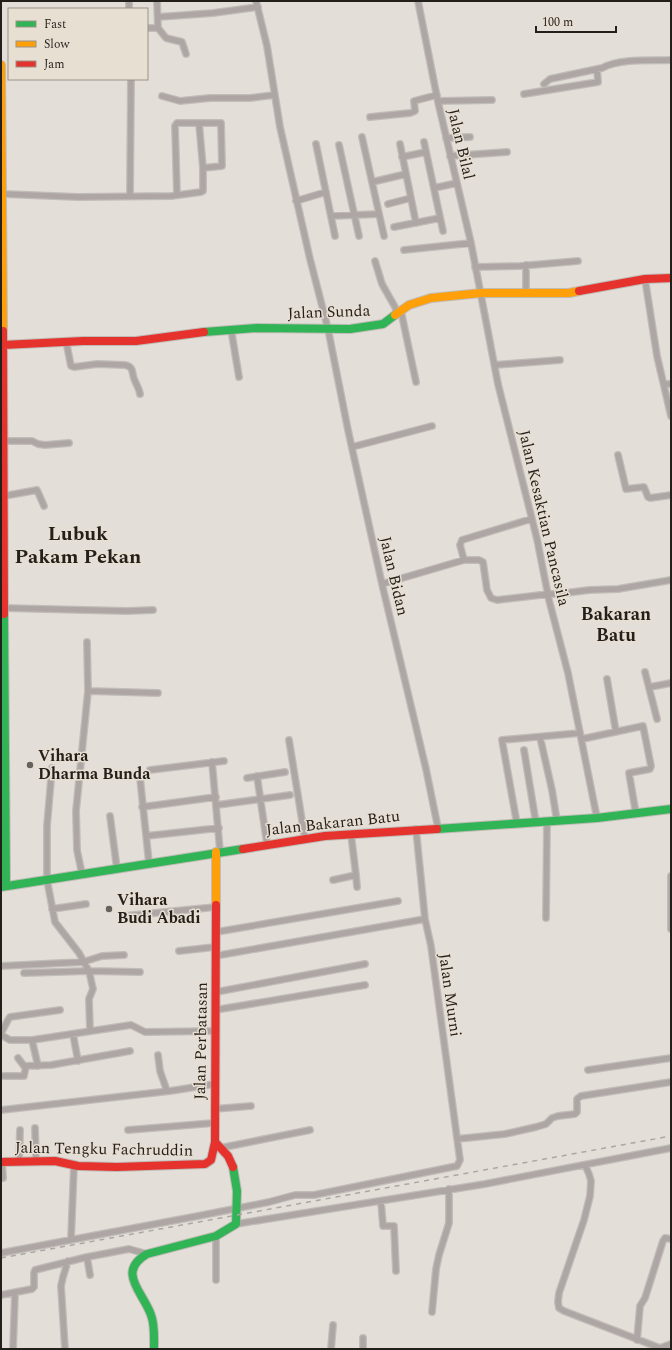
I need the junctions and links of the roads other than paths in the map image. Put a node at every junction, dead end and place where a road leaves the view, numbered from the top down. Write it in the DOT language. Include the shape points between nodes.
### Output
graph roads {
  1 [pos="157,1"];
  2 [pos="418,1"];
  3 [pos="257,4"];
  4 [pos="158,17"];
  5 [pos="148,28"];
  6 [pos="158,28"];
  7 [pos="186,54"];
  8 [pos="671,60"];
  9 [pos="1,65"];
  10 [pos="599,69"];
  11 [pos="131,81"];
  12 [pos="544,84"];
  13 [pos="524,94"];
  14 [pos="274,95"];
  15 [pos="162,96"];
  16 [pos="437,98"];
  17 [pos="492,100"];
  18 [pos="370,117"];
  19 [pos="199,123"];
  20 [pos="362,137"];
  21 [pos="470,137"];
  22 [pos="446,138"];
  23 [pos="424,142"];
  24 [pos="316,144"];
  25 [pos="400,144"];
  26 [pos="339,145"];
  27 [pos="426,152"];
  28 [pos="507,152"];
  29 [pos="450,156"];
  30 [pos="402,157"];
  31 [pos="203,168"];
  32 [pos="406,174"];
  33 [pos="372,182"];
  34 [pos="457,183"];
  35 [pos="434,188"];
  36 [pos="326,192"];
  37 [pos="2,194"];
  38 [pos="178,195"];
  39 [pos="130,196"];
  40 [pos="411,198"];
  41 [pos="296,201"];
  42 [pos="388,204"];
  43 [pos="380,214"];
  44 [pos="354,215"];
  45 [pos="331,216"];
  46 [pos="440,218"];
  47 [pos="416,223"];
  48 [pos="394,227"];
  49 [pos="443,231"];
  50 [pos="335,236"];
  51 [pos="359,236"];
  52 [pos="384,236"];
  53 [pos="471,244"];
  54 [pos="404,250"];
  55 [pos="375,261"];
  56 [pos="578,261"];
  57 [pos="526,266"];
  58 [pos="475,267"];
  59 [pos="671,278"];
  60 [pos="645,279"];
  61 [pos="2,286"];
  62 [pos="481,293"];
  63 [pos="526,293"];
  64 [pos="399,312"];
  65 [pos="231,329"];
  66 [pos="328,330"];
  67 [pos="66,341"];
  68 [pos="3,345"];
  69 [pos="560,360"];
  70 [pos="494,365"];
  71 [pos="239,377"];
  72 [pos="416,382"];
  73 [pos="664,384"];
  74 [pos="671,384"];
  75 [pos="140,394"];
  76 [pos="671,416"];
  77 [pos="432,426"];
  78 [pos="3,437"];
  79 [pos="69,443"];
  80 [pos="352,446"];
  81 [pos="618,455"];
  82 [pos="671,495"];
  83 [pos="4,496"];
  84 [pos="44,506"];
  85 [pos="532,519"];
  86 [pos="3,540"];
  87 [pos="464,560"];
  88 [pos="671,580"];
  89 [pos="382,584"];
  90 [pos="548,594"];
  91 [pos="4,608"];
  92 [pos="153,610"];
  93 [pos="87,642"];
  94 [pos="645,672"];
  95 [pos="607,679"];
  96 [pos="671,683"];
  97 [pos="650,687"];
  98 [pos="88,691"];
  99 [pos="158,693"];
  100 [pos="657,719"];
  101 [pos="616,732"];
  102 [pos="581,736"];
  103 [pos="540,737"];
  104 [pos="289,740"];
  105 [pos="524,750"];
  106 [pos="224,761"];
  107 [pos="212,762"];
  108 [pos="3,764"];
  109 [pos="52,768"];
  110 [pos="150,770"];
  111 [pos="285,772"];
  112 [pos="257,776"];
  113 [pos="140,778"];
  114 [pos="247,778"];
  115 [pos="290,795"];
  116 [pos="216,797"];
  117 [pos="260,798"];
  118 [pos="216,805"];
  119 [pos="142,807"];
  120 [pos="671,809"];
  121 [pos="636,814"];
  122 [pos="110,816"];
  123 [pos="598,818"];
  124 [pos="557,821"];
  125 [pos="547,822"];
  126 [pos="536,823"];
  127 [pos="518,824"];
  128 [pos="219,828"];
  129 [pos="438,828"];
  130 [pos="416,829"];
  131 [pos="351,833"];
  132 [pos="146,836"];
  133 [pos="305,839"];
  134 [pos="267,844"];
  135 [pos="218,852"];
  136 [pos="150,863"];
  137 [pos="117,869"];
  138 [pos="82,874"];
  139 [pos="356,875"];
  140 [pos="671,876"];
  141 [pos="46,880"];
  142 [pos="333,880"];
  143 [pos="3,887"];
  144 [pos="357,887"];
  145 [pos="398,901"];
  146 [pos="86,904"];
  147 [pos="216,907"];
  148 [pos="52,909"];
  149 [pos="124,916"];
  150 [pos="546,918"];
  151 [pos="426,919"];
  152 [pos="671,929"];
  153 [pos="216,932"];
  154 [pos="216,947"];
  155 [pos="179,950"];
  156 [pos="124,955"];
  157 [pos="215,956"];
  158 [pos="83,962"];
  159 [pos="365,964"];
  160 [pos="1,966"];
  161 [pos="89,971"];
  162 [pos="140,972"];
  163 [pos="24,973"];
  164 [pos="365,985"];
  165 [pos="216,992"];
  166 [pos="60,1010"];
  167 [pos="215,1010"];
  168 [pos="90,1031"];
  169 [pos="216,1032"];
  170 [pos="1,1034"];
  171 [pos="73,1034"];
  172 [pos="32,1040"];
  173 [pos="130,1051"];
  174 [pos="158,1055"];
  175 [pos="18,1058"];
  176 [pos="671,1058"];
  177 [pos="78,1061"];
  178 [pos="26,1066"];
  179 [pos="38,1066"];
  180 [pos="588,1070"];
  181 [pos="4,1076"];
  182 [pos="671,1082"];
  183 [pos="215,1084"];
  184 [pos="167,1091"];
  185 [pos="251,1106"];
  186 [pos="214,1109"];
  187 [pos="1,1110"];
  188 [pos="214,1123"];
  189 [pos="35,1128"];
  190 [pos="20,1130"];
  191 [pos="128,1130"];
  192 [pos="310,1130"];
  193 [pos="457,1139"];
  194 [pos="218,1145"];
  195 [pos="671,1148"];
  196 [pos="2,1162"];
  197 [pos="19,1162"];
  198 [pos="36,1162"];
  199 [pos="74,1165"];
  200 [pos="585,1165"];
  201 [pos="3,1178"];
  202 [pos="449,1189"];
  203 [pos="381,1201"];
  204 [pos="237,1209"];
  205 [pos="236,1224"];
  206 [pos="216,1236"];
  207 [pos="671,1239"];
  208 [pos="71,1240"];
  209 [pos="1,1253"];
  210 [pos="148,1254"];
  211 [pos="87,1257"];
  212 [pos="66,1262"];
  213 [pos="396,1271"];
  214 [pos="90,1275"];
  215 [pos="216,1280"];
  216 [pos="15,1293"];
  217 [pos="1,1295"];
  218 [pos="432,1312"];
  219 [pos="333,1325"];
  220 [pos="363,1338"];
  221 [pos="637,1340"];
  222 [pos="671,1344"];
  223 [pos="660,1348"];
  224 [pos="13,1349"];
  225 [pos="65,1349"];
  226 [pos="154,1349"];
  227 [pos="331,1349"];
  228 [pos="363,1349"];
  1 -- 4 [label="street"];
  2 -- 16 [label="street, Jalan Bilal"];
  3 -- 4 [label="street" via="213,13"];
  3 -- 14 [label="street, Jalan Bidan"];
  4 -- 6 [label="street"];
  5 -- 6 [label="street"];
  6 -- 7 [label="street" via="166,38 182,42"];
  8 -- 10 [label="street" via="623,62"];
  9 -- 37 [label="main road"];
  10 -- 12 [label="street" via="550,79"];
  10 -- 13 [label="street" via="598,82"];
  11 -- 39 [label="street"];
  14 -- 15 [label="street" via="180,101"];
  14 -- 41 [label="street, Jalan Bidan"];
  16 -- 17 [label="street"];
  16 -- 18 [label="street" via="414,101 414,111 410,113"];
  16 -- 22 [label="street, Jalan Bilal"];
  19 -- 31 [label="street"];
  19 -- 31 [label="street" via="219,122 222,125 222,166"];
  19 -- 38 [label="street" via="177,123 175,126"];
  20 -- 33 [label="street"];
  21 -- 22 [label="street"];
  22 -- 29 [label="street, Jalan Bilal"];
  23 -- 27 [label="street"];
  24 -- 36 [label="street"];
  25 -- 30 [label="street"];
  26 -- 44 [label="street"];
  27 -- 30 [label="street"];
  27 -- 35 [label="street"];
  28 -- 29 [label="street"];
  29 -- 34 [label="street, Jalan Bilal"];
  30 -- 32 [label="street"];
  31 -- 38 [label="street" via="202,192"];
  32 -- 33 [label="street"];
  32 -- 40 [label="street"];
  33 -- 43 [label="street"];
  34 -- 35 [label="street"];
  34 -- 53 [label="street, Jalan Bilal"];
  35 -- 46 [label="street"];
  36 -- 41 [label="street"];
  36 -- 45 [label="street"];
  37 -- 39 [label="street"];
  37 -- 61 [label="main road"];
  38 -- 39 [label="street"];
  40 -- 42 [label="street"];
  40 -- 47 [label="street"];
  41 -- 66 [label="street, Jalan Bidan"];
  43 -- 44 [label="street"];
  43 -- 52 [label="street"];
  44 -- 45 [label="street"];
  44 -- 51 [label="street"];
  45 -- 50 [label="street"];
  46 -- 47 [label="street"];
  46 -- 49 [label="street"];
  47 -- 48 [label="street"];
  53 -- 54 [label="street"];
  53 -- 58 [label="street, Jalan Bilal"];
  55 -- 64 [label="street" via="382,284"];
  56 -- 57 [label="street"];
  57 -- 58 [label="street"];
  57 -- 63 [label="street"];
  58 -- 62 [label="street, Jalan Bilal"];
  59 -- 60 [label="main road, Jalan Sunda"];
  60 -- 63 [label="main road, Jalan Sunda" via="569,293"];
  60 -- 73 [label="street" via="657,358"];
  61 -- 68 [label="main road"];
  62 -- 63 [label="main road, Jalan Sunda"];
  62 -- 64 [label="main road, Jalan Sunda" via="423,300"];
  62 -- 70 [label="street, Jalan Kesaktian Pancasila"];
  64 -- 66 [label="main road, Jalan Sunda" via="383,324"];
  64 -- 72 [label="street"];
  65 -- 66 [label="main road, Jalan Sunda"];
  65 -- 67 [label="main road, Jalan Sunda" via="136,342"];
  65 -- 71 [label="street"];
  66 -- 80 [label="street, Jalan Bidan"];
  67 -- 68 [label="main road, Jalan Sunda"];
  67 -- 75 [label="street" via="71,366 129,366"];
  68 -- 78 [label="main road"];
  69 -- 70 [label="street"];
  70 -- 85 [label="street, Jalan Kesaktian Pancasila"];
  73 -- 74 [label="street"];
  73 -- 76 [label="street"];
  77 -- 80 [label="street"];
  78 -- 79 [label="street" via="45,445"];
  78 -- 83 [label="main road"];
  80 -- 89 [label="street, Jalan Bidan"];
  81 -- 82 [label="street" via="626,489 644,487 650,498"];
  83 -- 84 [label="street" via="37,490"];
  83 -- 86 [label="main road"];
  85 -- 87 [label="street" via="462,540 460,545"];
  85 -- 90 [label="street, Jalan Kesaktian Pancasila"];
  86 -- 91 [label="main road"];
  87 -- 89 [label="street"];
  87 -- 90 [label="street" via="483,562 487,590 489,596 494,599"];
  88 -- 90 [label="street" via="618,589"];
  89 -- 129 [label="street, Jalan Bidan"];
  90 -- 102 [label="street, Jalan Kesaktian Pancasila"];
  91 -- 92 [label="street"];
  91 -- 108 [label="main road"];
  93 -- 98 [label="street"];
  94 -- 97 [label="street"];
  95 -- 101 [label="street"];
  96 -- 97 [label="street"];
  97 -- 100 [label="street"];
  98 -- 99 [label="street"];
  98 -- 138 [label="street" via="76,811 77,850"];
  101 -- 102 [label="street"];
  101 -- 121 [label="street" via="643,726 651,766 650,769 629,773"];
  102 -- 103 [label="street"];
  102 -- 123 [label="street, Jalan Kesaktian Pancasila"];
  103 -- 124 [label="street"];
  103 -- 127 [label="street" via="501,741"];
  104 -- 133 [label="street"];
  105 -- 126 [label="street"];
  106 -- 107 [label="street"];
  107 -- 110 [label="street"];
  107 -- 116 [label="street"];
  108 -- 143 [label="main road"];
  109 -- 141 [label="street"];
  111 -- 112 [label="street"];
  112 -- 114 [label="street"];
  112 -- 117 [label="street"];
  113 -- 119 [label="street"];
  115 -- 117 [label="street"];
  116 -- 118 [label="street"];
  116 -- 119 [label="street"];
  117 -- 118 [label="street"];
  117 -- 134 [label="street"];
  118 -- 128 [label="street"];
  119 -- 132 [label="street"];
  120 -- 121 [label="main road, Jalan Bakaran Batu"];
  121 -- 123 [label="main road, Jalan Bakaran Batu"];
  122 -- 137 [label="street"];
  123 -- 124 [label="main road, Jalan Bakaran Batu"];
  124 -- 125 [label="main road, Jalan Bakaran Batu"];
  125 -- 126 [label="main road, Jalan Bakaran Batu"];
  125 -- 150 [label="street"];
  126 -- 127 [label="main road, Jalan Bakaran Batu"];
  127 -- 129 [label="main road, Jalan Bakaran Batu"];
  128 -- 132 [label="street"];
  128 -- 135 [label="street"];
  129 -- 130 [label="main road, Jalan Bakaran Batu"];
  130 -- 131 [label="main road, Jalan Bakaran Batu"];
  130 -- 151 [label="street, Jalan Murni"];
  131 -- 133 [label="main road, Jalan Bakaran Batu"];
  131 -- 139 [label="street"];
  132 -- 136 [label="street"];
  133 -- 134 [label="main road, Jalan Bakaran Batu"];
  134 -- 135 [label="main road, Jalan Bakaran Batu"];
  135 -- 136 [label="main road, Jalan Bakaran Batu"];
  135 -- 147 [label="main road, Jalan Perbatasan"];
  136 -- 137 [label="main road, Jalan Bakaran Batu"];
  137 -- 138 [label="main road, Jalan Bakaran Batu"];
  138 -- 141 [label="main road, Jalan Bakaran Batu"];
  139 -- 142 [label="street"];
  139 -- 144 [label="street"];
  140 -- 152 [label="street"];
  141 -- 143 [label="main road, Jalan Bakaran Batu"];
  141 -- 148 [label="street"];
  145 -- 153 [label="street"];
  146 -- 148 [label="street"];
  147 -- 149 [label="street"];
  147 -- 153 [label="main road, Jalan Perbatasan"];
  148 -- 158 [label="street" via="55,922"];
  151 -- 157 [label="street"];
  151 -- 193 [label="street, Jalan Murni"];
  153 -- 154 [label="main road, Jalan Perbatasan"];
  154 -- 155 [label="street"];
  154 -- 157 [label="main road, Jalan Perbatasan"];
  156 -- 158 [label="street" via="102,956"];
  157 -- 165 [label="main road, Jalan Perbatasan"];
  158 -- 160 [label="street"];
  158 -- 161 [label="street"];
  159 -- 165 [label="street"];
  161 -- 162 [label="street"];
  161 -- 163 [label="street"];
  161 -- 168 [label="street" via="93,989 89,999"];
  164 -- 167 [label="street"];
  165 -- 167 [label="main road, Jalan Perbatasan"];
  166 -- 170 [label="street" via="10,1017"];
  167 -- 169 [label="main road, Jalan Perbatasan"];
  168 -- 169 [label="street" via="131,1025 147,1033"];
  168 -- 171 [label="street"];
  169 -- 183 [label="main road, Jalan Perbatasan"];
  170 -- 172 [label="street" via="10,1040"];
  171 -- 172 [label="street"];
  171 -- 177 [label="street"];
  172 -- 179 [label="street"];
  173 -- 177 [label="street"];
  174 -- 184 [label="street"];
  175 -- 178 [label="street"];
  176 -- 180 [label="street"];
  177 -- 179 [label="street"];
  178 -- 179 [label="street"];
  178 -- 181 [label="street" via="24,1076"];
  182 -- 193 [label="street" via="581,1096 577,1099 575,1114 558,1116 541,1126 505,1134"];
  183 -- 184 [label="street"];
  183 -- 186 [label="main road, Jalan Perbatasan"];
  184 -- 187 [label="street"];
  185 -- 186 [label="street"];
  186 -- 188 [label="main road, Jalan Perbatasan"];
  188 -- 191 [label="street"];
  188 -- 194 [label="main road, Jalan Perbatasan"];
  189 -- 198 [label="street"];
  190 -- 197 [label="street"];
  192 -- 194 [label="street"];
  193 -- 204 [label="street, Jalan Murni" via="460,1160 455,1167 314,1195 295,1195"];
  194 -- 199 [label="main road, Jalan Tengku Fachruddin" via="211,1160 205,1164 117,1167"];
  194 -- 204 [label="main road" via="231,1163"];
  195 -- 200 [label="street"];
  196 -- 197 [label="main road, Jalan Tengku Fachruddin"];
  196 -- 201 [label="street"];
  197 -- 198 [label="main road, Jalan Tengku Fachruddin"];
  198 -- 199 [label="main road, Jalan Tengku Fachruddin"];
  199 -- 208 [label="street"];
  200 -- 202 [label="street"];
  200 -- 221 [label="street" via="590,1174 590,1196 559,1293 558,1305 564,1311"];
  202 -- 203 [label="street"];
  202 -- 218 [label="street" via="449,1223 438,1255"];
  203 -- 205 [label="street"];
  203 -- 213 [label="street" via="383,1226 394,1226"];
  204 -- 205 [label="main road"];
  204 -- 208 [label="street"];
  205 -- 206 [label="main road"];
  206 -- 210 [label="main road"];
  206 -- 215 [label="street"];
  207 -- 221 [label="street" via="665,1238 663,1241 645,1298 640,1306"];
  208 -- 209 [label="street"];
  210 -- 211 [label="street" via="129,1249"];
  210 -- 226 [label="main road" via="140,1257 133,1272 134,1282 150,1314"];
  211 -- 212 [label="street"];
  211 -- 214 [label="street"];
  212 -- 216 [label="street" via="35,1270 34,1287"];
  212 -- 225 [label="street" via="61,1286"];
  216 -- 217 [label="street"];
  216 -- 224 [label="street"];
  219 -- 227 [label="street"];
  220 -- 228 [label="street"];
  221 -- 223 [label="street"];
  222 -- 223 [label="street"];
}
